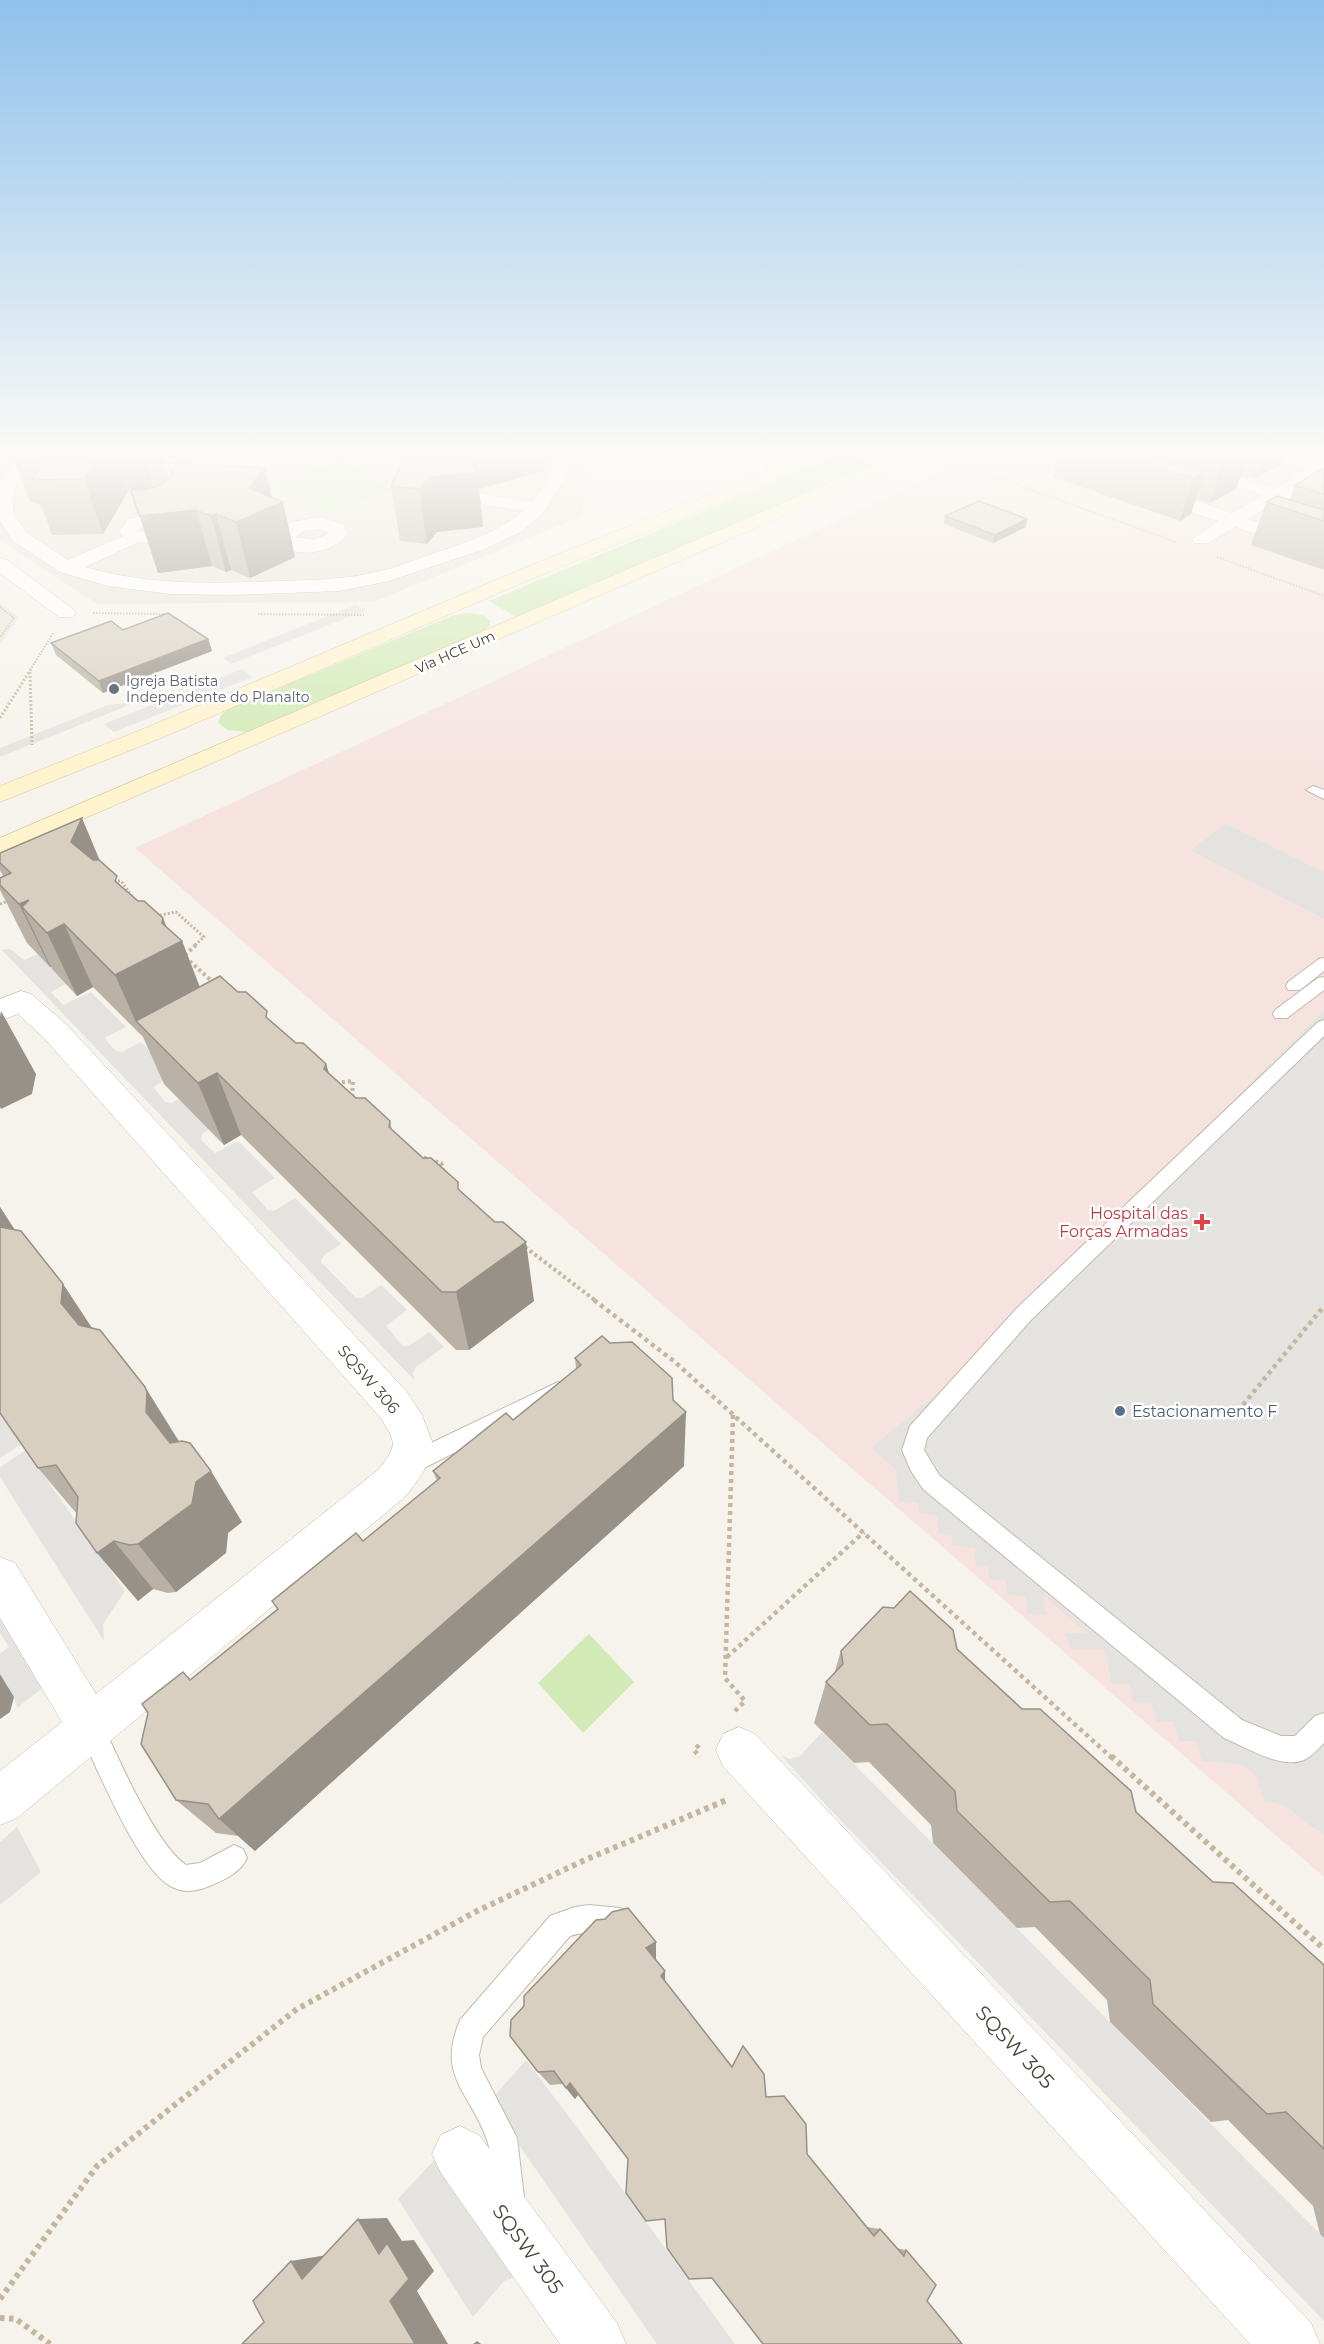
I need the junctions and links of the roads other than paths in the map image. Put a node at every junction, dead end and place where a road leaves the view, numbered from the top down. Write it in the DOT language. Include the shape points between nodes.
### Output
graph roads {
  1 [pos="0,564"];
  2 [pos="62,564"];
  3 [pos="75,564"];
  4 [pos="420,564"];
  5 [pos="554,564"];
  6 [pos="655,564"];
  7 [pos="67,568"];
  8 [pos="458,604"];
  9 [pos="66,613"];
  10 [pos="508,628"];
  11 [pos="203,711"];
  12 [pos="151,734"];
  13 [pos="246,742"];
  14 [pos="196,763"];
  15 [pos="0,795"];
  16 [pos="0,847"];
  17 [pos="1324,963"];
  18 [pos="1324,981"];
  19 [pos="1294,986"];
  20 [pos="7,997"];
  21 [pos="1281,1014"];
  22 [pos="1324,1026"];
  23 [pos="578,1382"];
  24 [pos="406,1466"];
  25 [pos="0,1578"];
  26 [pos="1324,1725"];
  27 [pos="92,1728"];
  28 [pos="721,1753"];
  29 [pos="0,1801"];
  30 [pos="234,1858"];
  31 [pos="620,1922"];
  32 [pos="460,2154"];
  33 [pos="511,2225"];
  34 [pos="596,2344"];
  35 [pos="1290,2344"];
  1 -- 9 [label="street"];
  2 -- 7 [label="street"];
  3 -- 7 [label="street"];
  4 -- 7 [label="street" via="382,577 324,565 232,589 171,588 108,580"];
  5 -- 8 [label="main road"];
  6 -- 10 [label="main road, Via HCE Um"];
  8 -- 10 [label="main road" via="478,608"];
  8 -- 11 [label="main road"];
  10 -- 13 [label="main road, Via HCE Um"];
  11 -- 12 [label="main road"];
  11 -- 13 [label="main road" via="202,724 209,733"];
  12 -- 14 [label="main road" via="177,742"];
  12 -- 15 [label="main road"];
  13 -- 14 [label="main road, Via HCE Um"];
  14 -- 16 [label="main road, Via HCE Um"];
  17 -- 19 [label="lane"];
  18 -- 21 [label="lane"];
  20 -- 24 [label="street, SQSW 306" via="55,1032 393,1404 413,1432 412,1455"];
  22 -- 26 [label="lane" via="1024,1314 917,1433 913,1450 931,1482 1233,1729 1281,1749 1300,1749"];
  23 -- 24 [label="lane"];
  24 -- 27 [label="street, SQSW 306" via="392,1483"];
  25 -- 27 [label="street"];
  27 -- 29 [label="street, SQSW 306"];
  27 -- 30 [label="lane" via="166,1868 180,1878 195,1877"];
  28 -- 35 [label="street, SQSW 305"];
  31 -- 33 [label="lane" via="585,1917 560,1926 470,2030 465,2055 467,2071 502,2138"];
  32 -- 33 [label="street, SQSW 305"];
  33 -- 34 [label="street, SQSW 305"];
}
